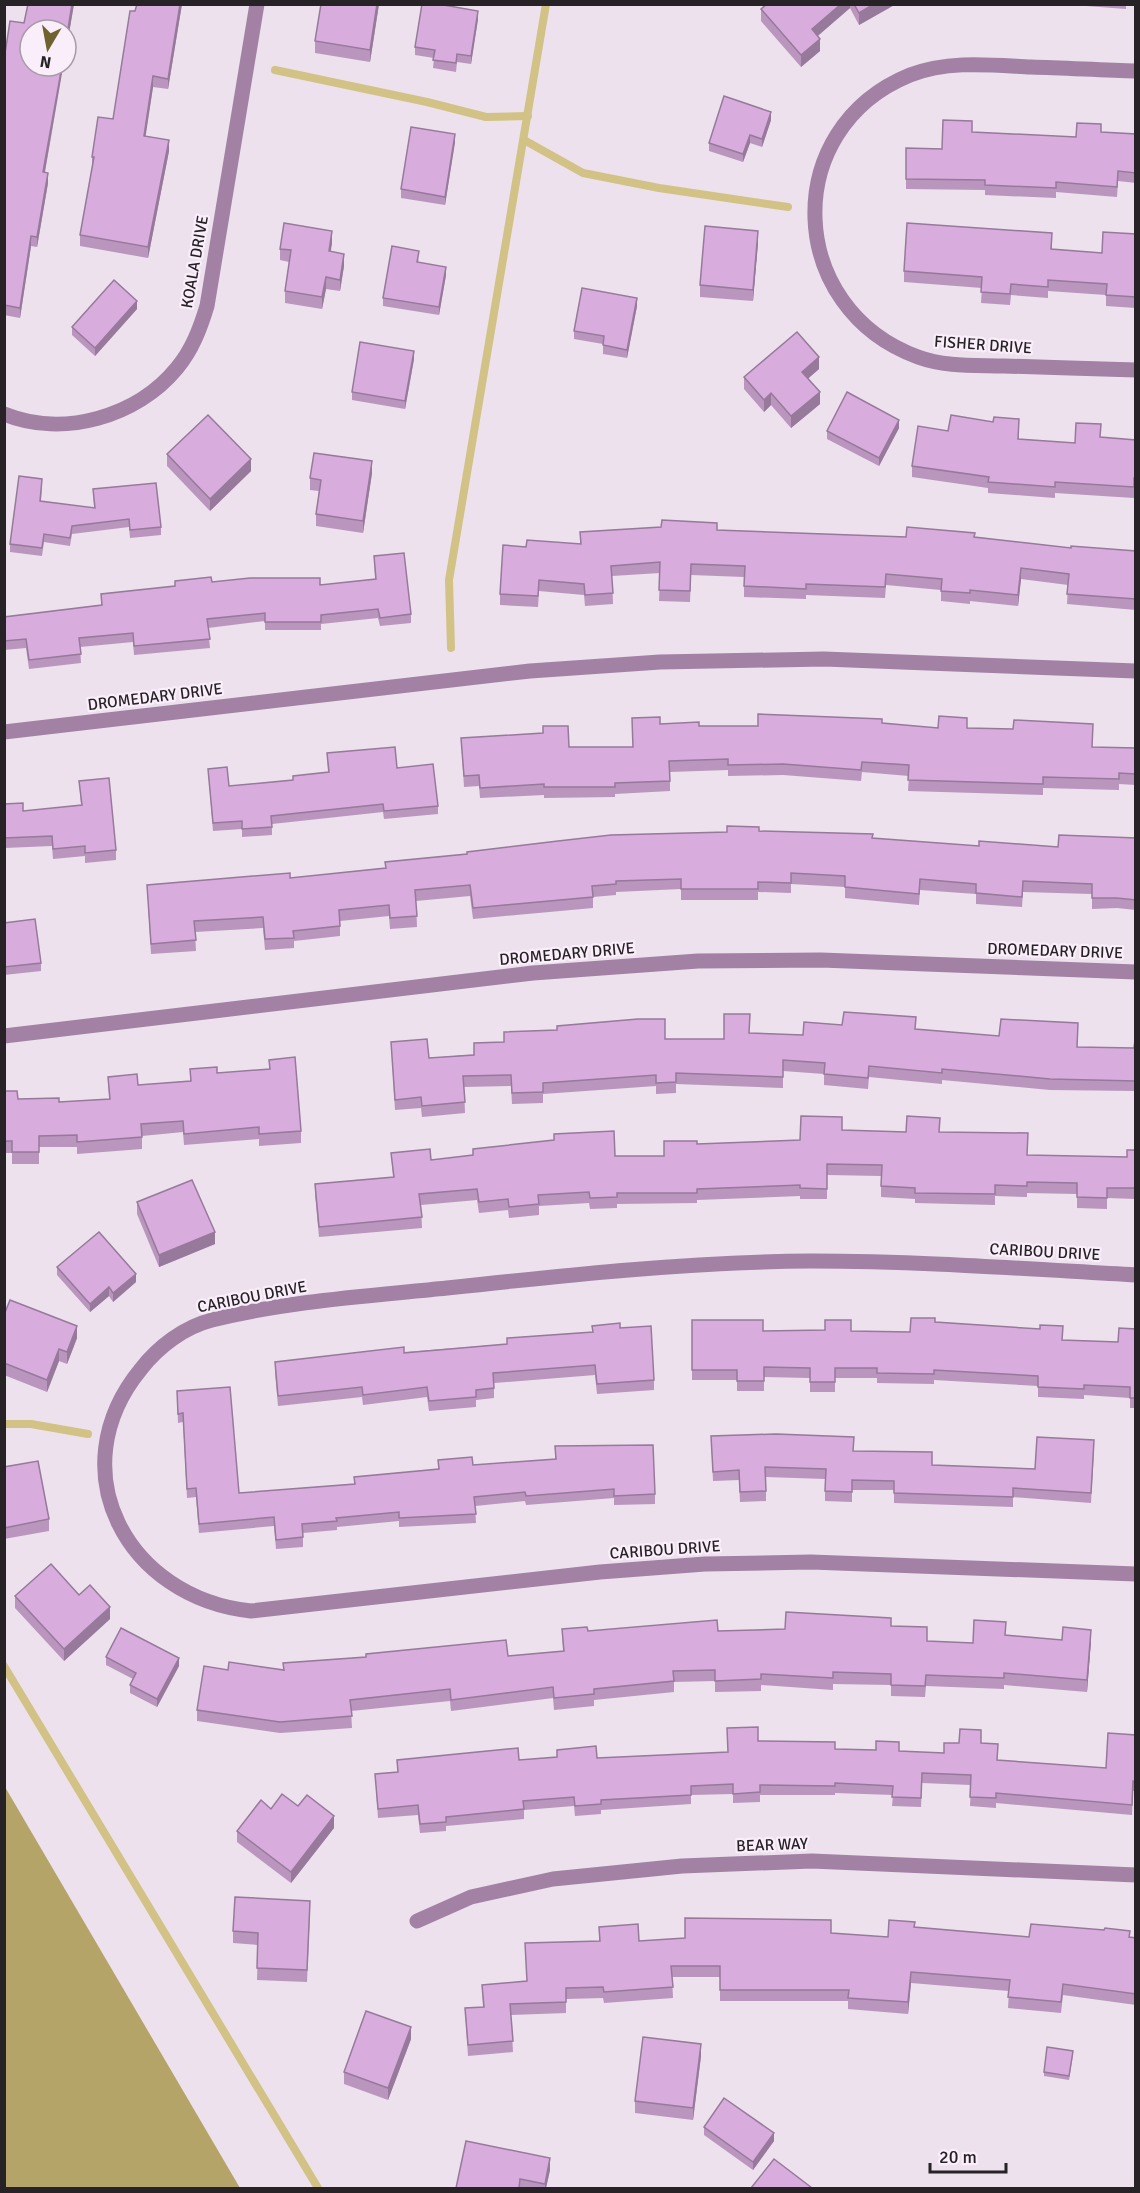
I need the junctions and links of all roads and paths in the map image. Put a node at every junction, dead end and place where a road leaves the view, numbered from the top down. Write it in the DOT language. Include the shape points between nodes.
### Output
graph roads {
  1 [pos="257,4"];
  2 [pos="1136,71"];
  3 [pos="1136,370"];
  4 [pos="4,414"];
  5 [pos="1136,671"];
  6 [pos="4,732"];
  7 [pos="1136,972"];
  8 [pos="4,1036"];
  9 [pos="1136,1275"];
  10 [pos="1136,1574"];
  11 [pos="1136,1875"];
  12 [pos="417,1922"];
  1 -- 4 [label="street, KOALA DRIVE" via="207,306 186,355 150,394 102,417 55,424"];
  2 -- 3 [label="street, FISHER DRIVE" via="967,64 910,75 885,88 842,128 826,154 817,183 814,213 816,243 835,291 857,319 886,342 919,357 954,364"];
  5 -- 6 [label="street, DROMEDARY DRIVE" via="824,659 660,662 530,672"];
  7 -- 8 [label="street, DROMEDARY DRIVE" via="821,960 698,962 533,973"];
  9 -- 10 [label="street, CARIBOU DRIVE" via="812,1261 637,1268 323,1301 210,1320 166,1343 132,1379 111,1424 106,1474 117,1522 149,1567 196,1599 250,1611 705,1564 811,1562"];
  11 -- 12 [label="street, BEAR WAY" via="812,1861 682,1866 553,1879 471,1897"];
}
